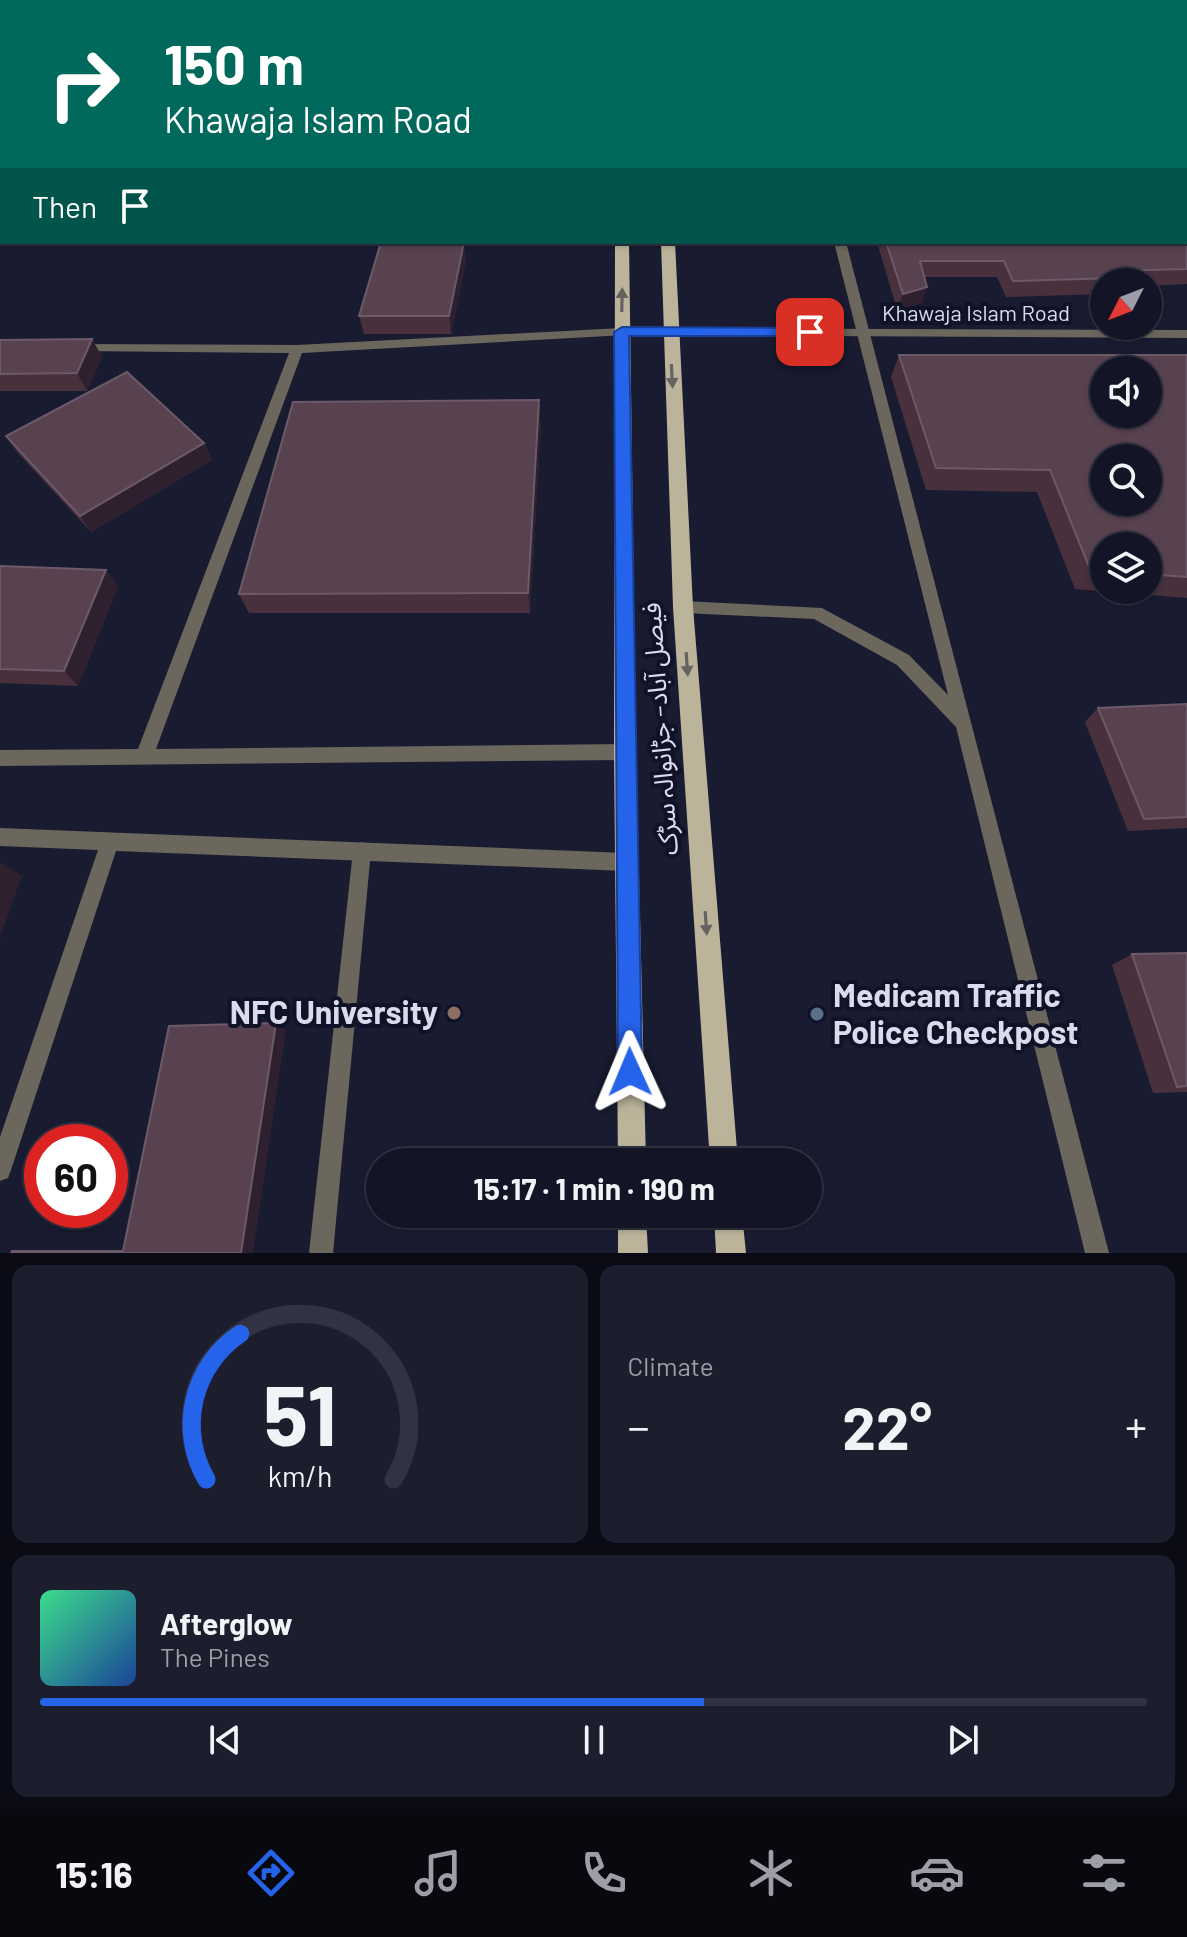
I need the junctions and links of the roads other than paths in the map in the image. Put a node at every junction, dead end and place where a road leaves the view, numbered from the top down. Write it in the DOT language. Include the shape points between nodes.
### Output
graph roads {
  1 [pos="622,244"];
  2 [pos="668,244"];
  3 [pos="841,244"];
  4 [pos="622,332"];
  5 [pos="670,332"];
  6 [pos="866,332"];
  7 [pos="1187,334"];
  8 [pos="63,347"];
  9 [pos="297,349"];
  10 [pos="683,607"];
  11 [pos="964,723"];
  12 [pos="625,752"];
  13 [pos="144,756"];
  14 [pos="0,758"];
  15 [pos="0,837"];
  16 [pos="110,841"];
  17 [pos="362,851"];
  18 [pos="626,862"];
  19 [pos="632,1148"];
  20 [pos="723,1148"];
  21 [pos="0,1170"];
  22 [pos="632,1228"];
  23 [pos="729,1228"];
  24 [pos="321,1253"];
  25 [pos="633,1253"];
  26 [pos="731,1253"];
  27 [pos="1097,1253"];
  4 -- 1 [label="main road, فیصل آباد– جڑانوالہ سڑک, one-way"];
  2 -- 5 [label="main road, فیصل آباد– جڑانوالہ سڑک"];
  3 -- 6 [label="street"];
  4 -- 5 [label="street, Khawaja Islam Road"];
  4 -- 9 [label="street, Khawaja Islam Road"];
  4 -- 12 [label="main road, فیصل آباد– جڑانوالہ سڑک"];
  5 -- 6 [label="street, Khawaja Islam Road"];
  5 -- 10 [label="main road, فیصل آباد– جڑانوالہ سڑک, one-way"];
  6 -- 7 [label="street, Khawaja Islam Road"];
  6 -- 11 [label="street"];
  8 -- 9 [label="street, Khawaja Islam Road"];
  9 -- 13 [label="street"];
  10 -- 11 [label="street" via="816,613 903,660"];
  10 -- 20 [label="main road, فیصل آباد– جڑانوالہ سڑک, one-way"];
  11 -- 27 [label="street"];
  12 -- 13 [label="street"];
  12 -- 18 [label="main road, فیصل آباد– جڑانوالہ سڑک"];
  13 -- 14 [label="street"];
  15 -- 16 [label="street"];
  16 -- 17 [label="street"];
  16 -- 21 [label="street"];
  17 -- 18 [label="street"];
  17 -- 24 [label="street"];
  18 -- 19 [label="main road, فیصل آباد– جڑانوالہ سڑک"];
  22 -- 25 [label="main road"];
  23 -- 26 [label="main road"];
}
